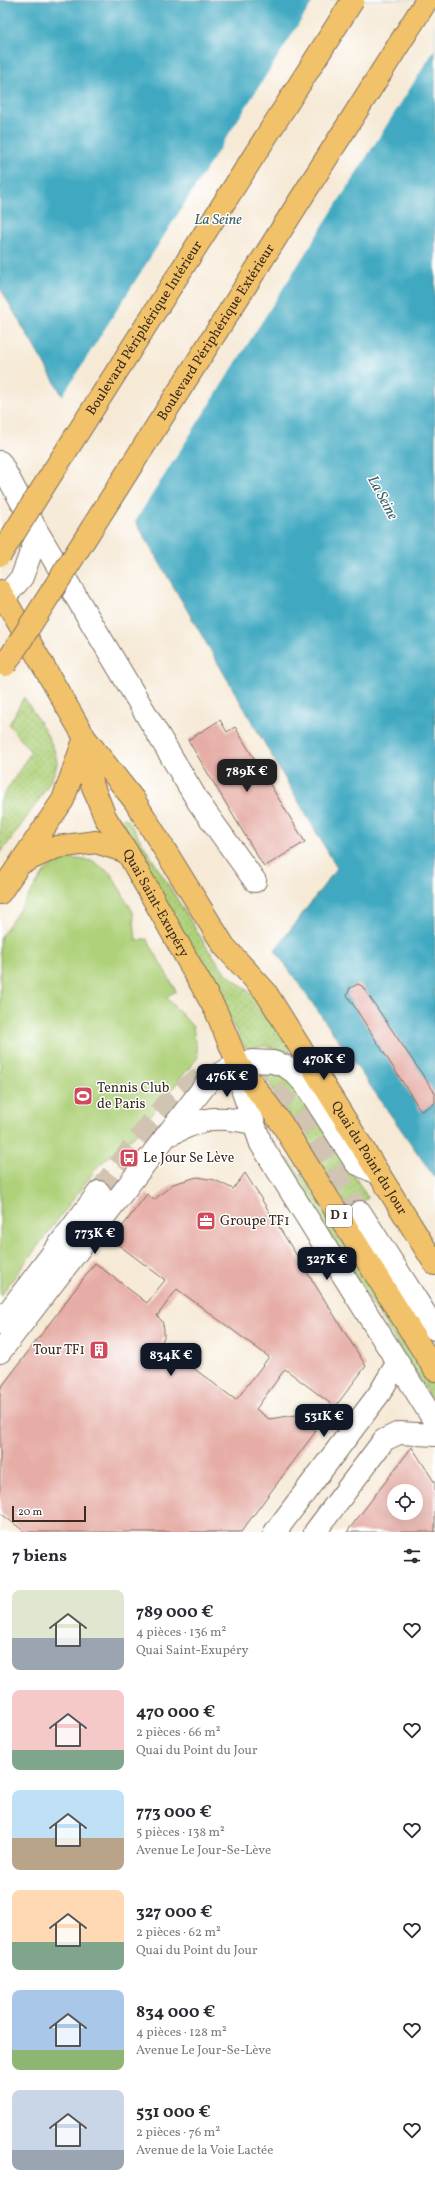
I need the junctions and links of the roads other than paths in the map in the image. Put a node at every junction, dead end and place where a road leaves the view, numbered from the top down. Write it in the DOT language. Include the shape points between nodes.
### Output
graph roads {
  1 [pos="353,0"];
  2 [pos="427,0"];
  3 [pos="0,462"];
  4 [pos="38,533"];
  5 [pos="0,555"];
  6 [pos="2,595"];
  7 [pos="5,665"];
  8 [pos="85,738"];
  9 [pos="127,852"];
  10 [pos="21,863"];
  11 [pos="255,881"];
  12 [pos="0,893"];
  13 [pos="266,991"];
  14 [pos="238,1064"];
  15 [pos="253,1124"];
  16 [pos="163,1138"];
  17 [pos="379,1174"];
  18 [pos="99,1192"];
  19 [pos="360,1212"];
  20 [pos="435,1264"];
  21 [pos="0,1323"];
  22 [pos="435,1329"];
  23 [pos="0,1352"];
  24 [pos="398,1362"];
  25 [pos="435,1370"];
  26 [pos="435,1422"];
  27 [pos="435,1435"];
  28 [pos="330,1459"];
  29 [pos="354,1480"];
  30 [pos="275,1532"];
  31 [pos="315,1532"];
  1 -- 5 [label="main road, Boulevard Périphérique Intérieur, bridge"];
  2 -- 7 [label="main road, Boulevard Périphérique Extérieur, bridge"];
  3 -- 4 [label="street"];
  4 -- 6 [label="street" via="22,577"];
  4 -- 11 [label="street" via="199,803"];
  6 -- 8 [label="main road, Quai Saint-Exupéry"];
  8 -- 9 [label="main road, Quai Saint-Exupéry" via="92,784 105,817"];
  8 -- 10 [label="main road" via="63,800"];
  8 -- 13 [label="main road, Quai Saint-Exupéry" via="137,804 224,946"];
  9 -- 10 [label="main road" via="96,842 58,847"];
  9 -- 14 [label="main road, Quai Saint-Exupéry" via="216,1011"];
  10 -- 12 [label="main road"];
  13 -- 17 [label="main road, Quai du Point du Jour"];
  14 -- 15 [label="street"];
  14 -- 16 [label="street" via="210,1079"];
  14 -- 17 [label="street" via="273,1062 294,1072 312,1094 356,1163"];
  14 -- 25 [label="main road, D 1" via="282,1124"];
  15 -- 16 [label="street" via="226,1118 210,1118"];
  15 -- 24 [label="street" via="261,1144"];
  16 -- 23 [label="street"];
  17 -- 20 [label="main road, Quai du Point du Jour"];
  18 -- 21 [label="street"];
  19 -- 22 [label="street"];
  24 -- 26 [label="street"];
  24 -- 28 [label="street" via="379,1394"];
  27 -- 29 [label="street" via="399,1433 387,1438"];
  28 -- 29 [label="street"];
  28 -- 30 [label="street"];
  29 -- 31 [label="street"];
}
